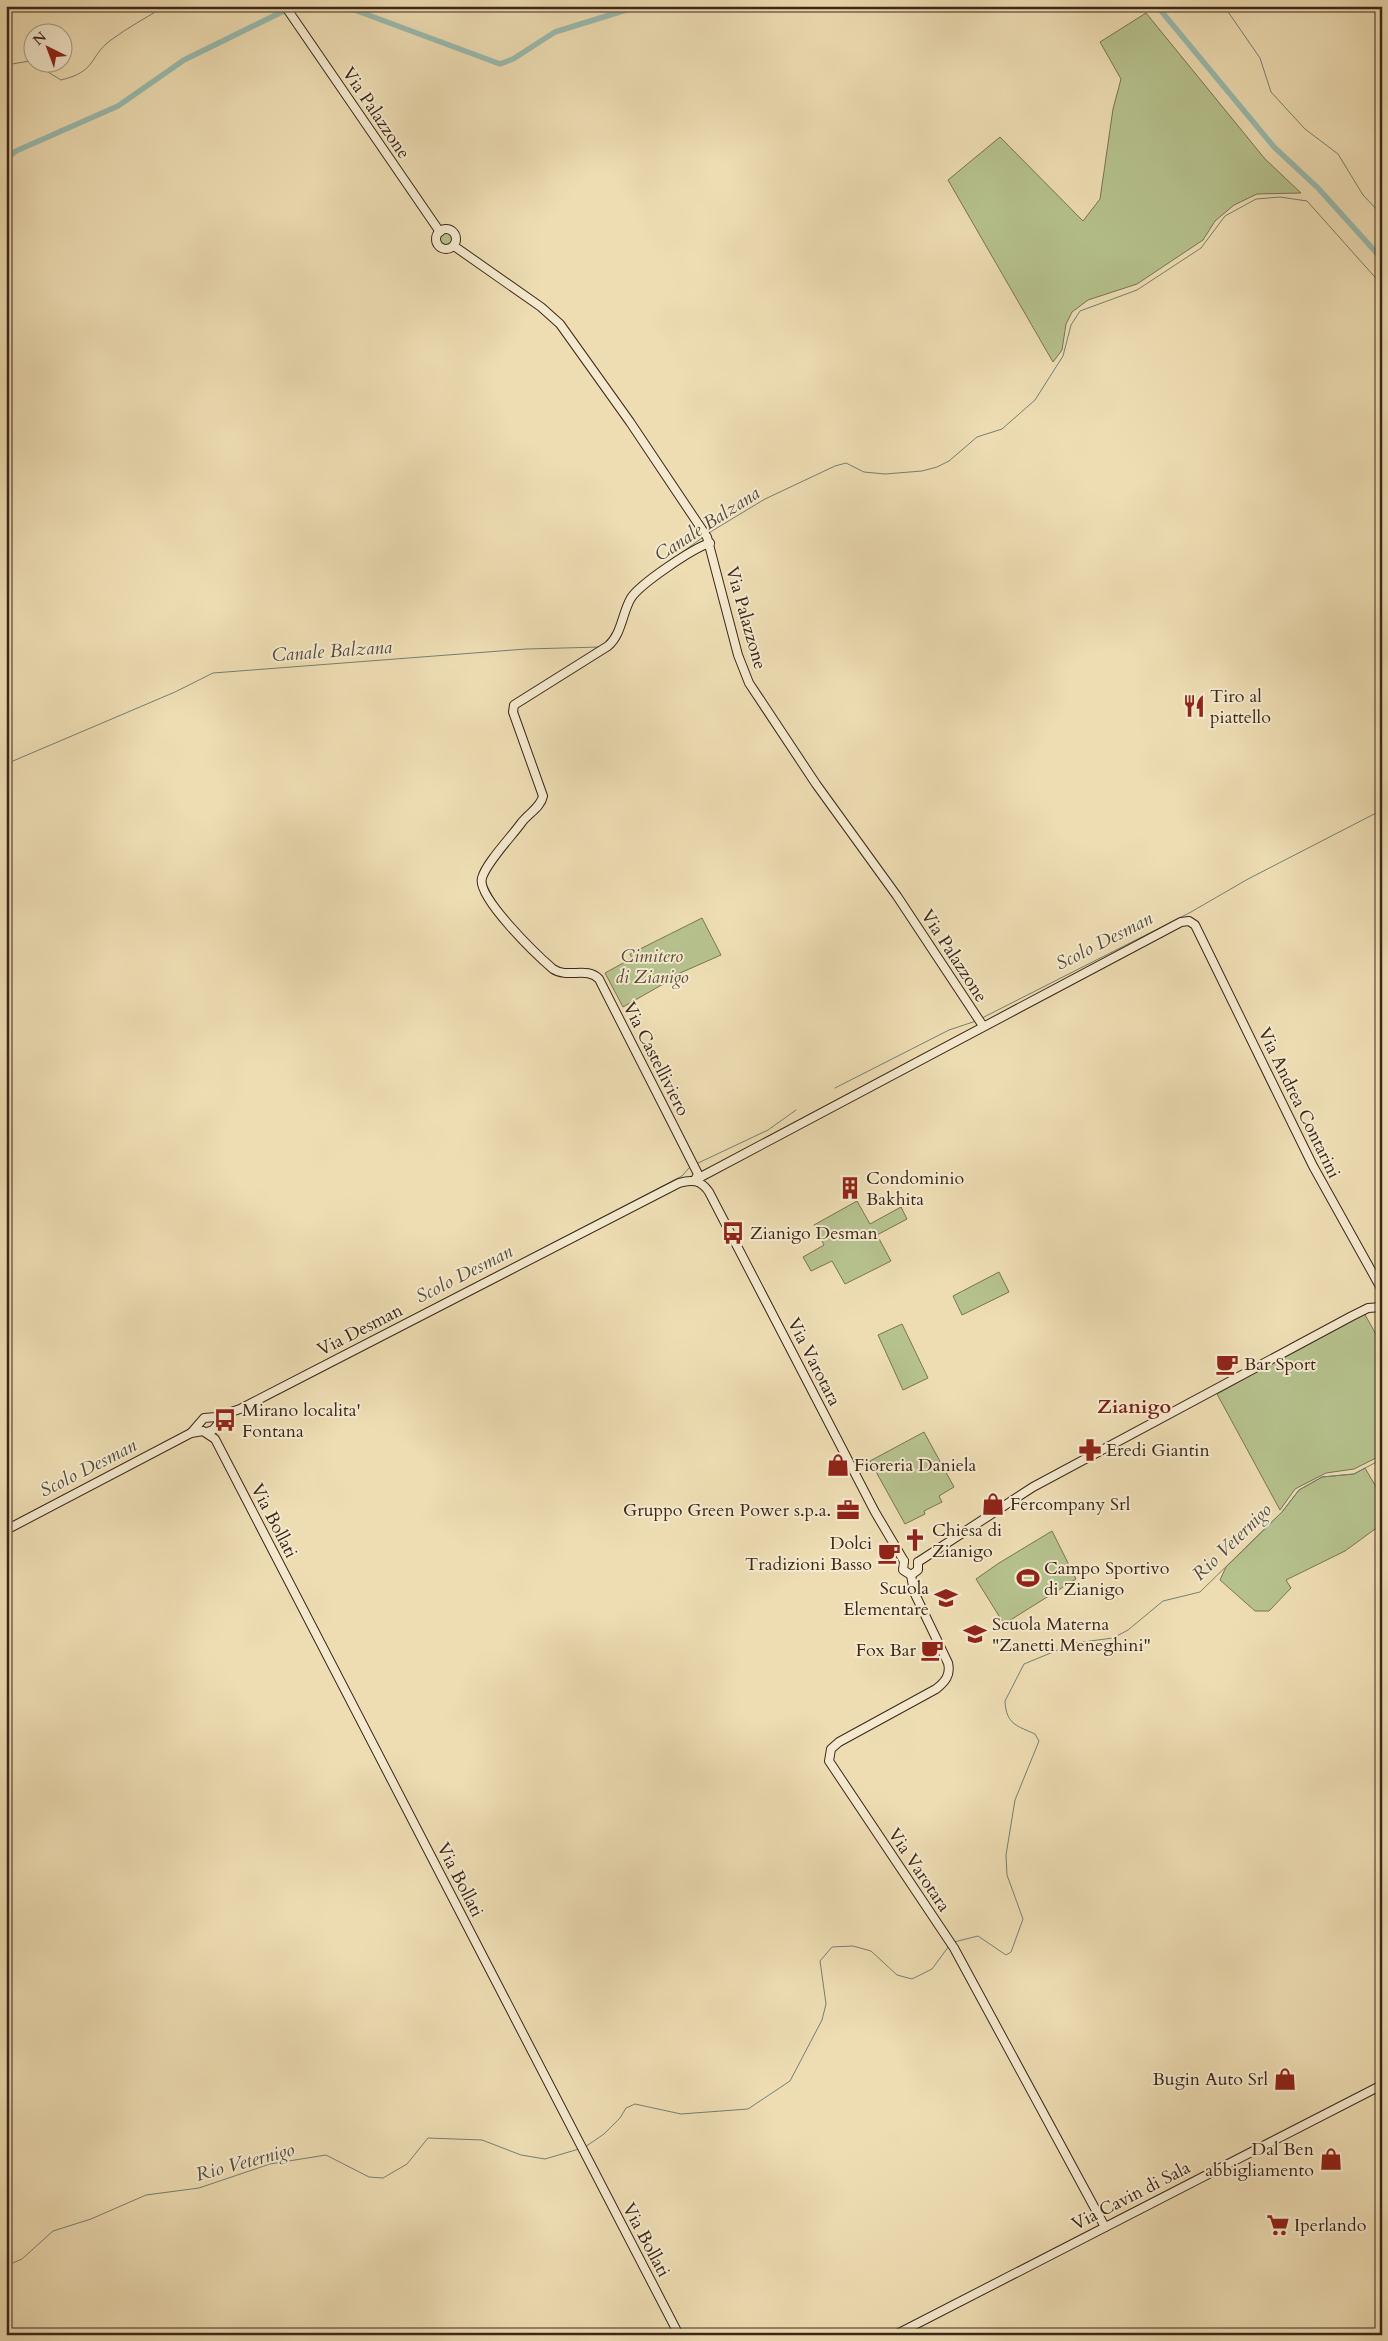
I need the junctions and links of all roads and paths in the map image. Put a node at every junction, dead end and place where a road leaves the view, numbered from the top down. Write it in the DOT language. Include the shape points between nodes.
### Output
graph roads {
  1 [pos="288,11"];
  2 [pos="440,232"];
  3 [pos="454,246"];
  4 [pos="707,537"];
  5 [pos="1195,925"];
  6 [pos="980,1022"];
  7 [pos="695,1180"];
  8 [pos="1382,1290"];
  9 [pos="1382,1307"];
  10 [pos="214,1423"];
  11 [pos="203,1429"];
  12 [pos="215,1439"];
  13 [pos="6,1530"];
  14 [pos="904,1561"];
  15 [pos="918,1562"];
  16 [pos="911,1575"];
  17 [pos="1382,2085"];
  18 [pos="1104,2227"];
  19 [pos="679,2335"];
  20 [pos="895,2335"];
  1 -- 2 [label="street, Via Palazzone"];
  2 -- 3 [label="street, Via Palazzone" via="454,232"];
  2 -- 3 [label="street, Via Palazzone" via="436,239 439,247 448,249"];
  3 -- 4 [label="street, Via Palazzone" via="560,324"];
  4 -- 6 [label="street, Via Palazzone" via="738,655 749,683"];
  4 -- 7 [label="street, Via Castelliviero" via="639,588 608,646 514,705 513,712 543,796 485,870 481,885 496,910 553,969 562,974 588,973 599,979 698,1174"];
  5 -- 6 [label="street, Via Desman" via="1189,921 1182,922"];
  5 -- 8 [label="street, Via Andrea Contarini" via="1313,1166"];
  6 -- 7 [label="street, Via Desman"];
  7 -- 10 [label="street, Via Desman" via="679,1183"];
  7 -- 14 [label="street, Via Varotara" via="709,1192 875,1512"];
  9 -- 15 [label="street" via="1357,1313 1033,1487"];
  10 -- 11 [label="street, Via Desman"];
  10 -- 11 [label="street, Via Desman" via="204,1418"];
  10 -- 12 [label="street, Via Bollati"];
  11 -- 12 [label="street, Via Bollati"];
  11 -- 13 [label="street, Via Desman"];
  12 -- 19 [label="street, Via Bollati"];
  14 -- 15 [label="street" via="911,1558"];
  14 -- 16 [label="street" via="903,1570"];
  15 -- 16 [label="street" via="918,1570"];
  16 -- 18 [label="street, Via Varotara" via="914,1592 948,1663 948,1675 936,1689 839,1742 830,1752 829,1761 952,1945"];
  17 -- 18 [label="street, Via Cavin di Sala"];
  18 -- 20 [label="street, Via Cavin di Sala"];
}
